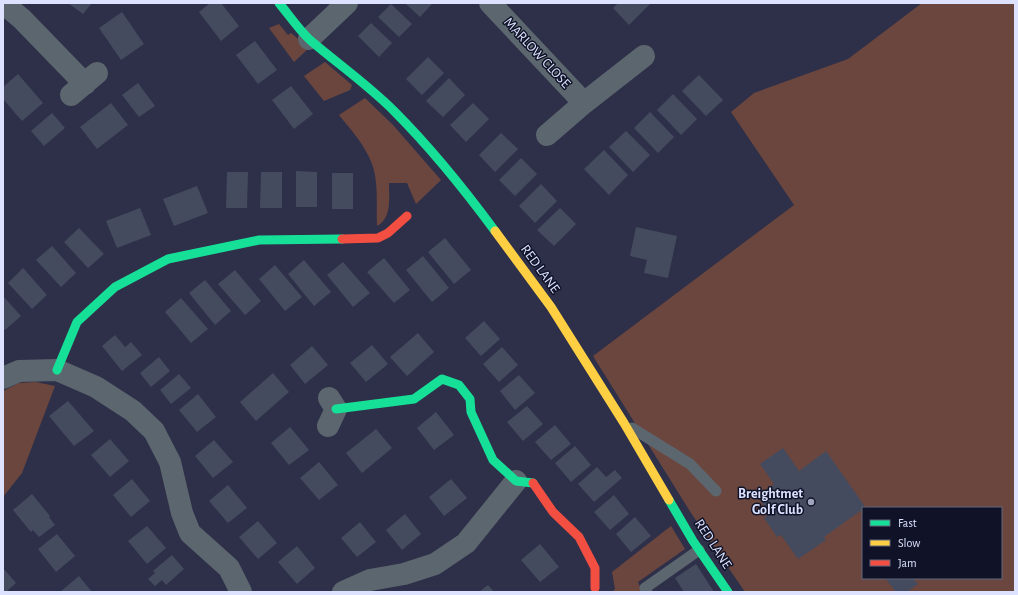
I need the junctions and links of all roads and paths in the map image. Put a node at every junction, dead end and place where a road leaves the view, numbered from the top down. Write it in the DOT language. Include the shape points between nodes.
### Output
graph roads {
  1 [pos="3,3"];
  2 [pos="279,3"];
  3 [pos="347,3"];
  4 [pos="490,3"];
  5 [pos="309,39"];
  6 [pos="644,56"];
  7 [pos="84,84"];
  8 [pos="584,103"];
  9 [pos="547,135"];
  10 [pos="407,216"];
  11 [pos="57,370"];
  12 [pos="3,378"];
  13 [pos="331,411"];
  14 [pos="624,423"];
  15 [pos="516,481"];
  16 [pos="716,491"];
  17 [pos="699,550"];
  18 [pos="595,588"];
  19 [pos="241,592"];
  20 [pos="342,592"];
  21 [pos="647,592"];
  22 [pos="728,592"];
  1 -- 7 [label="street" via="22,19"];
  2 -- 5 [label="street, RED LANE"];
  3 -- 5 [label="street"];
  4 -- 8 [label="street, MARLOW CLOSE"];
  5 -- 14 [label="street, RED LANE" via="394,111 474,202 551,307"];
  6 -- 8 [label="street"];
  8 -- 9 [label="street"];
  10 -- 11 [label="street" via="388,233 378,238 259,240 168,259 115,287 77,322"];
  11 -- 12 [label="street" via="19,371"];
  11 -- 19 [label="street" via="96,387 133,411 154,431 170,462 182,513 190,533 228,568"];
  13 -- 15 [label="street" via="414,399 442,379 459,385 470,399 471,412 493,460"];
  14 -- 16 [label="lane" via="690,464"];
  14 -- 17 [label="street, RED LANE"];
  15 -- 18 [label="street" via="533,483 553,512 579,536 595,568"];
  15 -- 20 [label="street" via="466,543 435,564 404,574 370,580"];
  17 -- 21 [label="lane" via="645,588"];
  17 -- 22 [label="street, RED LANE"];
}
